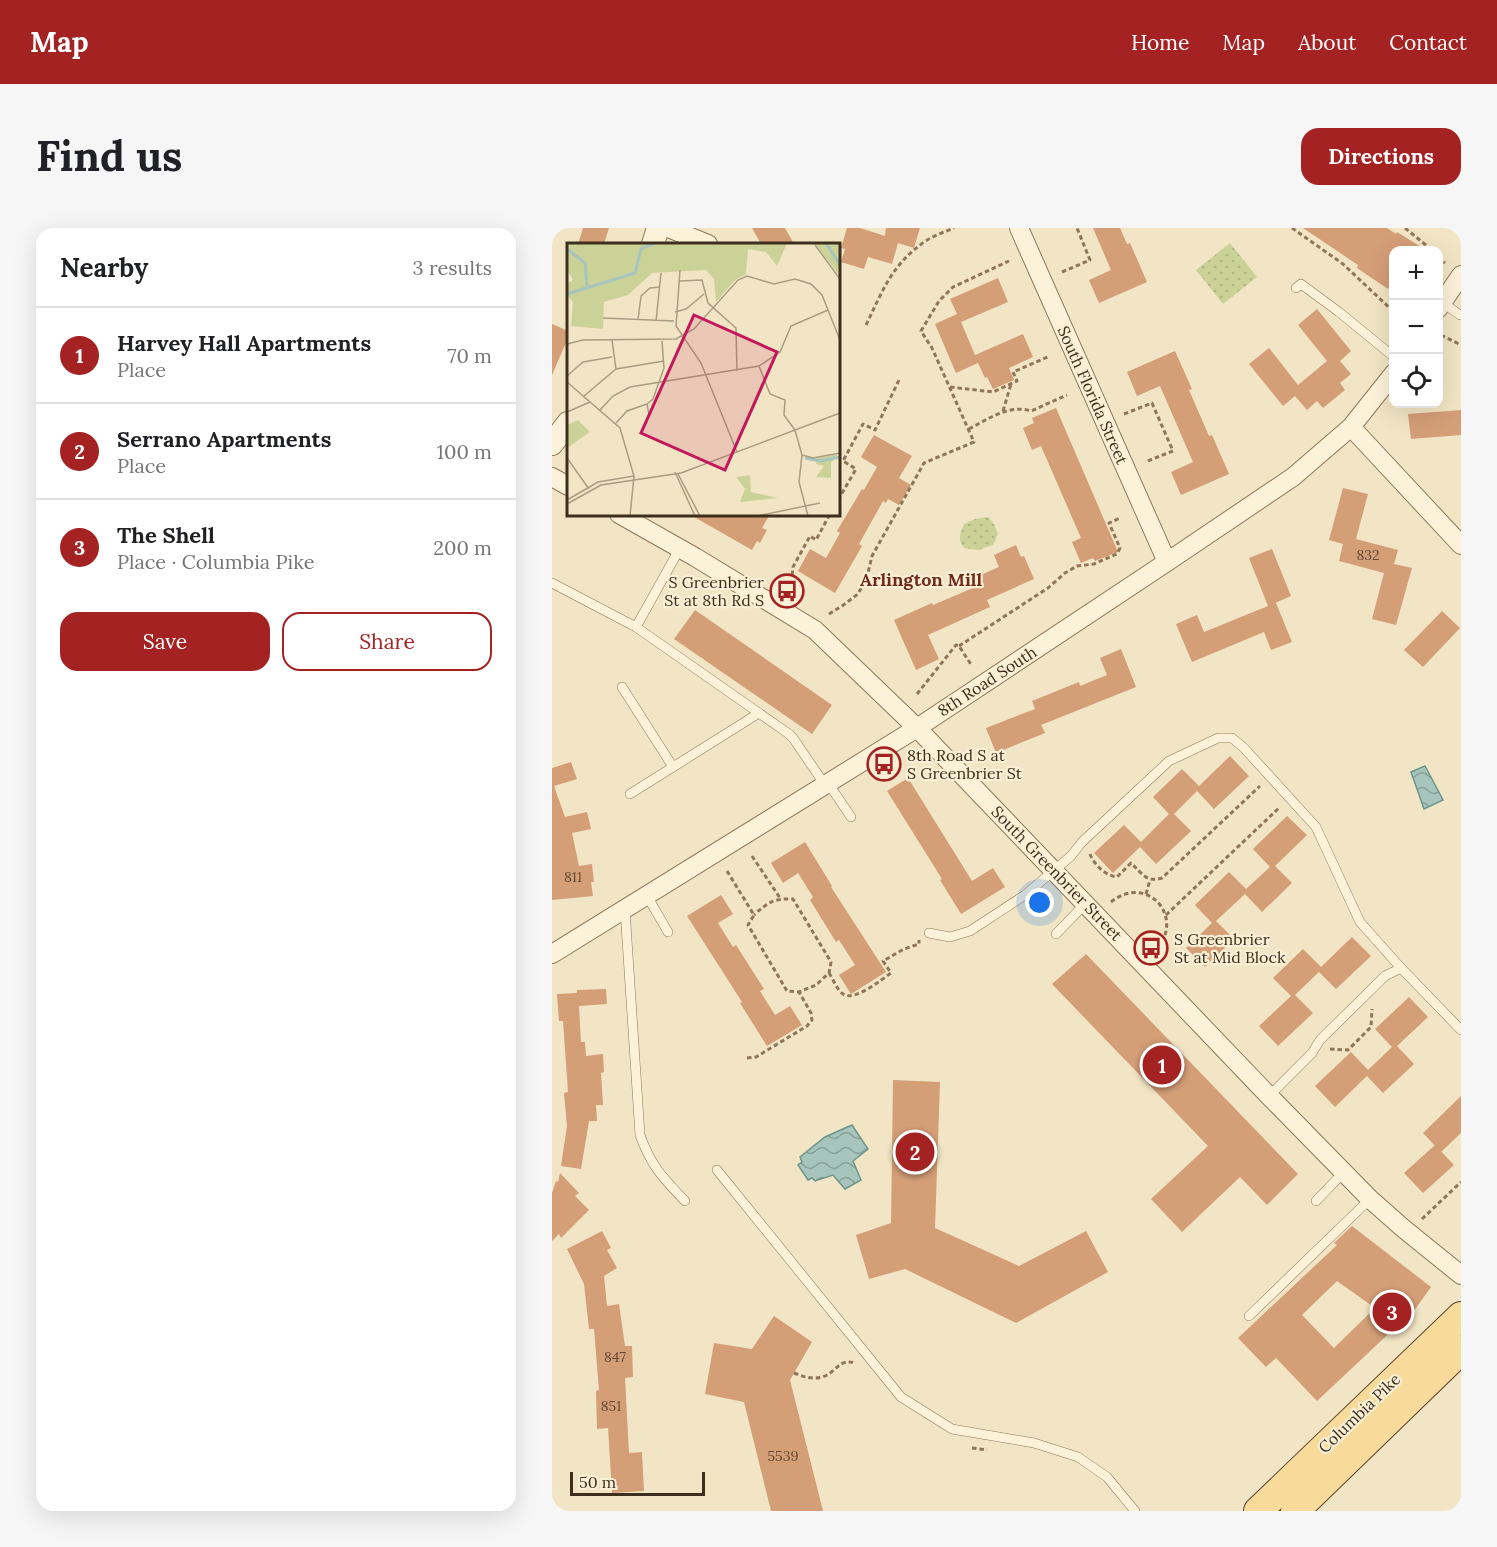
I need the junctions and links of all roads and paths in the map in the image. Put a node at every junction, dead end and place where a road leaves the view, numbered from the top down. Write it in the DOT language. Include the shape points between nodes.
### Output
graph roads {
  1 [pos="658,228"];
  2 [pos="668,228"];
  3 [pos="954,228"];
  4 [pos="1019,228"];
  5 [pos="1077,228"];
  6 [pos="1292,228"];
  7 [pos="1405,228"];
  8 [pos="653,243"];
  9 [pos="706,243"];
  10 [pos="1427,246"];
  11 [pos="1009,261"];
  12 [pos="1062,272"];
  13 [pos="1461,275"];
  14 [pos="1296,288"];
  15 [pos="1443,303"];
  16 [pos="1389,307"];
  17 [pos="1443,307"];
  18 [pos="1460,315"];
  19 [pos="866,325"];
  20 [pos="1443,336"];
  21 [pos="1461,345"];
  22 [pos="1390,354"];
  23 [pos="1050,356"];
  24 [pos="1389,379"];
  25 [pos="899,380"];
  26 [pos="1011,384"];
  27 [pos="950,387"];
  28 [pos="1067,395"];
  29 [pos="1003,412"];
  30 [pos="1124,414"];
  31 [pos="567,424"];
  32 [pos="1351,428"];
  33 [pos="969,429"];
  34 [pos="552,444"];
  35 [pos="1145,462"];
  36 [pos="552,477"];
  37 [pos="567,485"];
  38 [pos="840,497"];
  39 [pos="623,516"];
  40 [pos="829,516"];
  41 [pos="1120,518"];
  42 [pos="1461,545"];
  43 [pos="680,548"];
  44 [pos="1167,562"];
  45 [pos="552,583"];
  46 [pos="794,590"];
  47 [pos="829,614"];
  48 [pos="636,627"];
  49 [pos="959,646"];
  50 [pos="972,666"];
  51 [pos="622,687"];
  52 [pos="917,694"];
  53 [pos="759,713"];
  54 [pos="917,728"];
  55 [pos="673,767"];
  56 [pos="1270,776"];
  57 [pos="826,784"];
  58 [pos="630,794"];
  59 [pos="1289,798"];
  60 [pos="851,817"];
  61 [pos="1084,839"];
  62 [pos="752,856"];
  63 [pos="728,871"];
  64 [pos="1054,871"];
  65 [pos="1150,880"];
  66 [pos="1146,894"];
  67 [pos="647,896"];
  68 [pos="780,898"];
  69 [pos="1111,902"];
  70 [pos="1086,903"];
  71 [pos="625,910"];
  72 [pos="754,915"];
  73 [pos="1166,915"];
  74 [pos="668,932"];
  75 [pos="1056,934"];
  76 [pos="924,935"];
  77 [pos="1156,950"];
  78 [pos="552,954"];
  79 [pos="1401,968"];
  80 [pos="829,973"];
  81 [pos="799,992"];
  82 [pos="1373,1003"];
  83 [pos="1461,1030"];
  84 [pos="1329,1049"];
  85 [pos="747,1058"];
  86 [pos="1269,1096"];
  87 [pos="717,1170"];
  88 [pos="1344,1172"];
  89 [pos="1461,1182"];
  90 [pos="1370,1199"];
  91 [pos="685,1201"];
  92 [pos="1316,1201"];
  93 [pos="1422,1219"];
  94 [pos="1461,1275"];
  95 [pos="1249,1316"];
  96 [pos="1455,1343"];
  97 [pos="1136,1511"];
  98 [pos="1258,1511"];
  99 [pos="1295,1511"];
  1 -- 8 [label="street"];
  2 -- 9 [label="street"];
  3 -- 19 [label="path" via="926,241 896,268"];
  4 -- 44 [label="street, South Florida Street"];
  5 -- 12 [label="path" via="1090,260"];
  6 -- 16 [label="path" via="1343,264"];
  7 -- 10 [label="path"];
  11 -- 27 [label="path" via="952,287 921,331"];
  13 -- 15 [label="street"];
  14 -- 22 [label="lane" via="1301,284"];
  17 -- 18 [label="lane"];
  20 -- 21 [label="path"];
  23 -- 26 [label="path" via="1013,372 1017,381"];
  24 -- 32 [label="street, 8th Road South"];
  25 -- 38 [label="path" via="875,430 862,424 843,461 856,469"];
  26 -- 27 [label="path" via="993,392"];
  26 -- 29 [label="path"];
  27 -- 33 [label="path"];
  28 -- 29 [label="path" via="1031,411 1022,408"];
  29 -- 33 [label="path"];
  30 -- 35 [label="path" via="1152,402 1173,451"];
  31 -- 34 [label="street"];
  32 -- 42 [label="street"];
  32 -- 44 [label="street, 8th Road South" via="1293,477"];
  33 -- 47 [label="path" via="974,442 924,463 872,556 858,594"];
  36 -- 37 [label="street"];
  39 -- 43 [label="street, South Greenbrier Street"];
  40 -- 46 [label="path" via="816,540 810,536 793,567"];
  41 -- 49 [label="path" via="1109,523 1120,548 1117,555 1077,566"];
  43 -- 48 [label="lane"];
  43 -- 54 [label="street, South Greenbrier Street" via="815,630"];
  44 -- 54 [label="street, 8th Road South"];
  45 -- 48 [label="lane"];
  48 -- 53 [label="lane"];
  49 -- 50 [label="path"];
  49 -- 52 [label="path"];
  51 -- 55 [label="lane"];
  53 -- 55 [label="lane"];
  53 -- 57 [label="lane" via="793,738"];
  54 -- 57 [label="street, 8th Road South"];
  54 -- 64 [label="street, South Greenbrier Street"];
  55 -- 58 [label="lane"];
  56 -- 59 [label="lane"];
  56 -- 61 [label="lane" via="1232,738 1218,738 1169,761"];
  56 -- 65 [label="path" via="1162,879"];
  57 -- 60 [label="lane"];
  57 -- 67 [label="street, 8th Road South"];
  59 -- 73 [label="path"];
  59 -- 79 [label="lane" via="1316,827 1360,922"];
  61 -- 64 [label="lane"];
  61 -- 65 [label="path" via="1092,859 1108,876 1117,877 1131,863"];
  62 -- 68 [label="path"];
  63 -- 72 [label="path"];
  64 -- 70 [label="street, South Greenbrier Street"];
  64 -- 76 [label="lane" via="970,931 950,937"];
  65 -- 66 [label="path"];
  66 -- 69 [label="path" via="1121,894"];
  66 -- 73 [label="path" via="1160,904"];
  67 -- 71 [label="street, 8th Road South"];
  67 -- 74 [label="lane"];
  68 -- 72 [label="path" via="765,904"];
  68 -- 80 [label="path" via="793,899 831,962"];
  70 -- 75 [label="lane"];
  70 -- 86 [label="street, South Greenbrier Street"];
  71 -- 78 [label="street, 8th Road South"];
  71 -- 91 [label="lane" via="640,1135 660,1175"];
  72 -- 81 [label="path" via="748,925 787,991"];
  73 -- 77 [label="path" via="1168,928"];
  76 -- 80 [label="path" via="919,944 884,961 891,973 856,996 841,993"];
  79 -- 83 [label="lane"];
  79 -- 86 [label="lane" via="1385,976"];
  80 -- 81 [label="path" via="816,985"];
  81 -- 85 [label="path" via="812,1020 756,1057"];
  82 -- 84 [label="path" via="1371,1027 1348,1050"];
  86 -- 88 [label="street, South Greenbrier Street"];
  87 -- 97 [label="lane" via="901,1397 952,1429 1034,1443 1078,1457 1107,1477"];
  88 -- 90 [label="street, South Greenbrier Street"];
  88 -- 92 [label="lane"];
  89 -- 93 [label="path"];
  90 -- 94 [label="street, South Greenbrier Street"];
  90 -- 95 [label="lane"];
  96 -- 98 [label="main road, Columbia Pike"];
  96 -- 99 [label="main road, Columbia Pike"];
}
